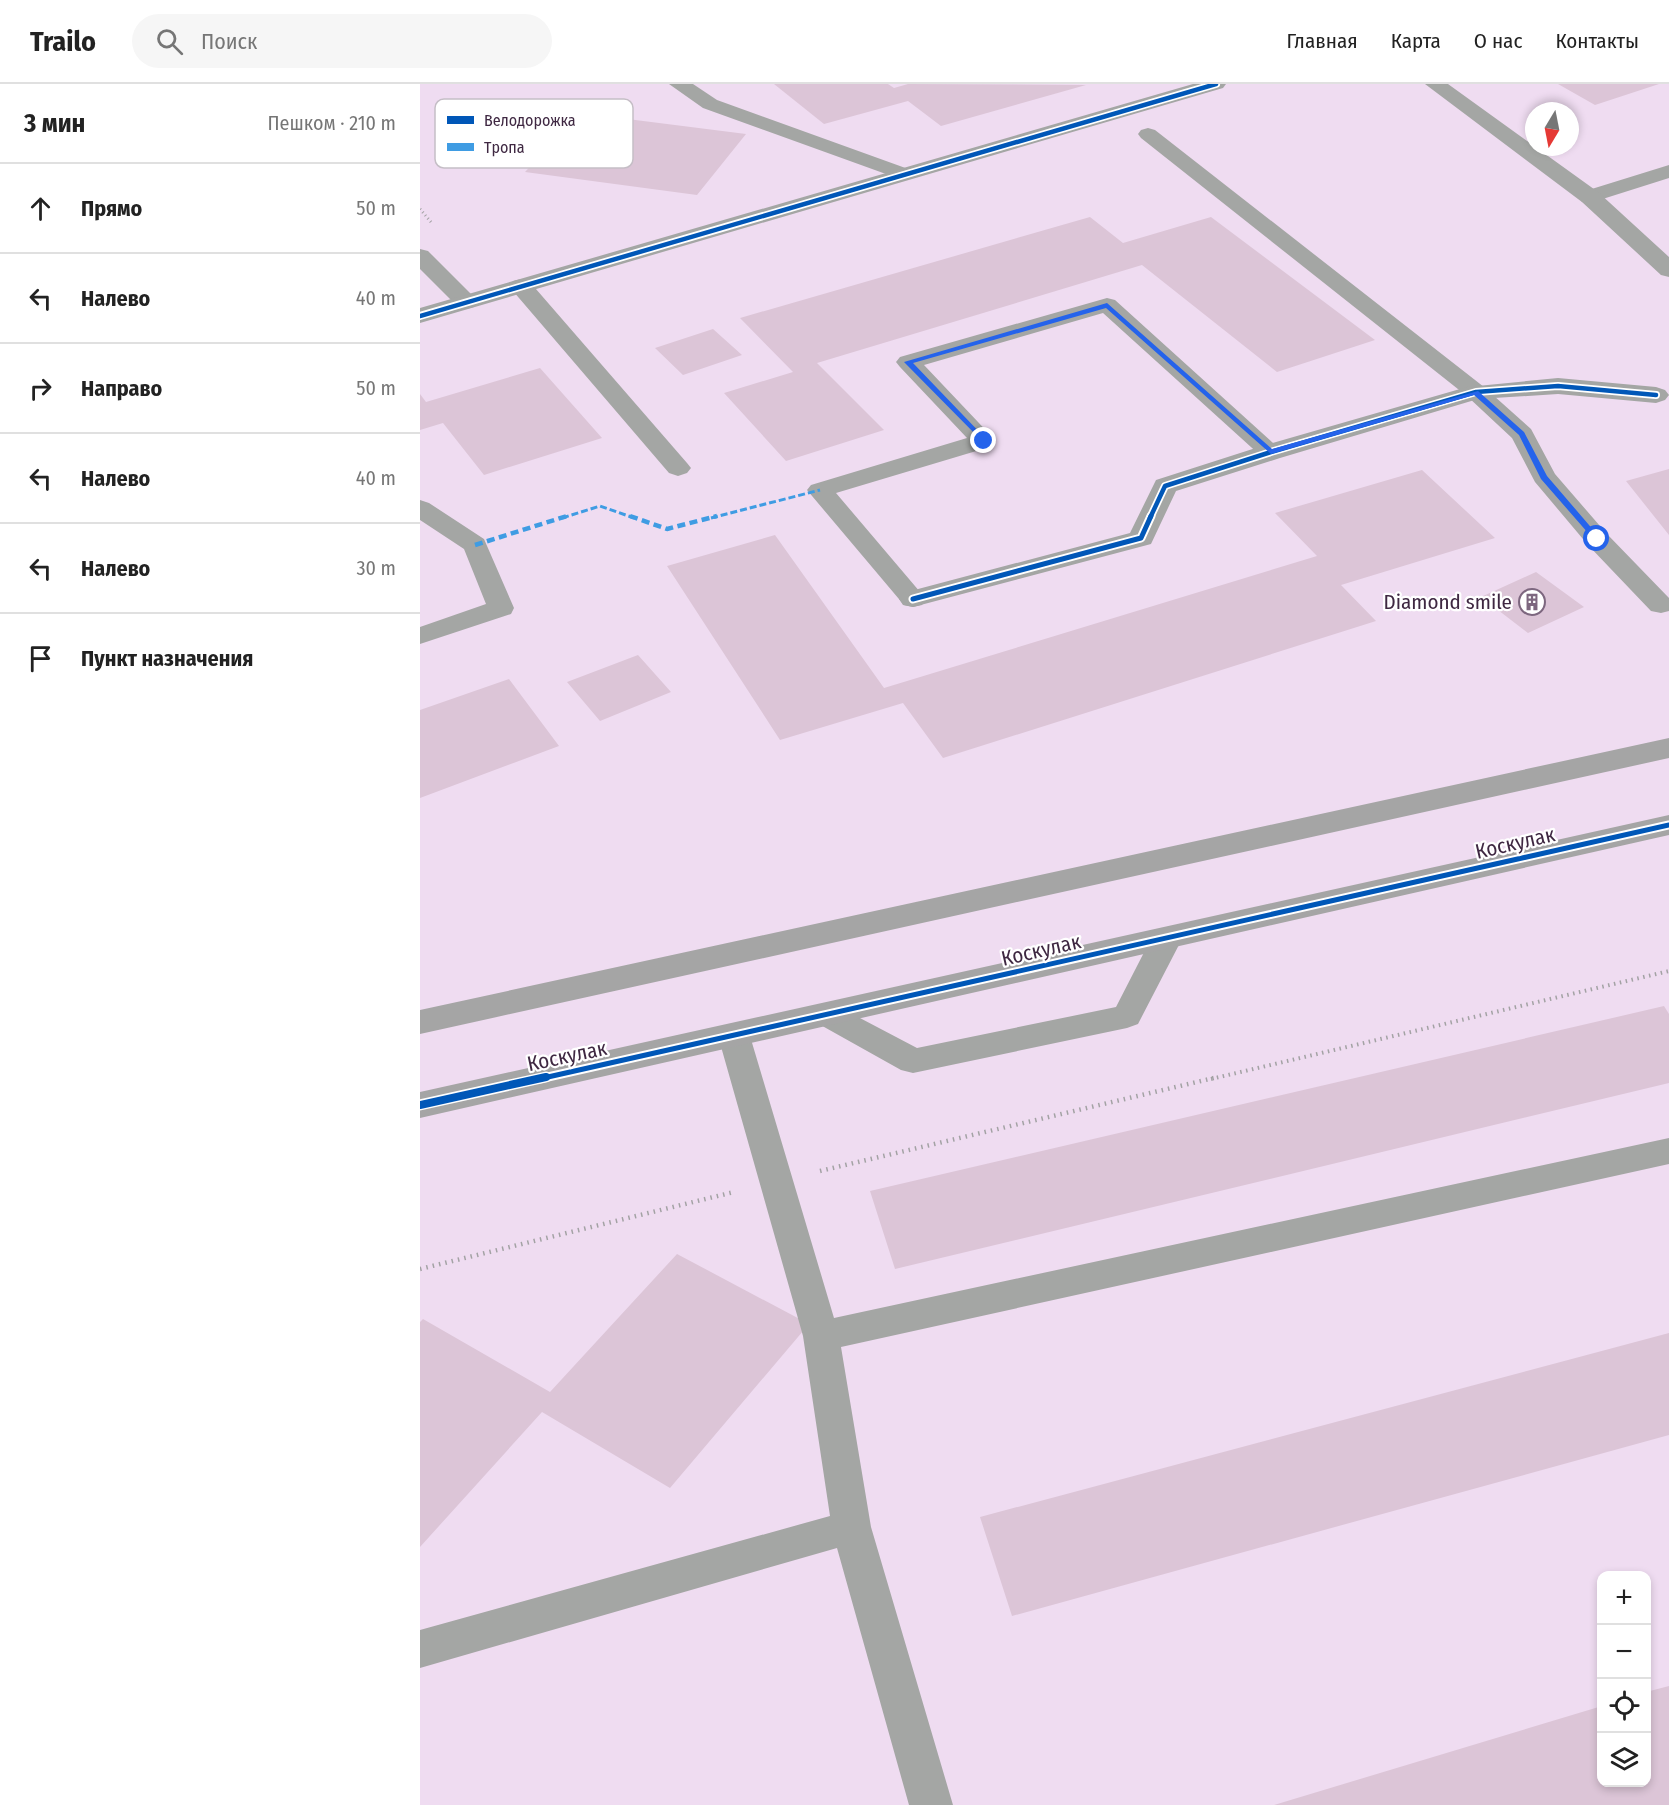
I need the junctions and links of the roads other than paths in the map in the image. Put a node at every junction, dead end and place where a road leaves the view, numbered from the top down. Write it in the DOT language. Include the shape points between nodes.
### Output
graph roads {
  1 [pos="679,84"];
  2 [pos="1216,84"];
  3 [pos="1435,84"];
  4 [pos="1148,134"];
  5 [pos="1669,171"];
  6 [pos="904,174"];
  7 [pos="1590,196"];
  8 [pos="420,256"];
  9 [pos="1669,270"];
  10 [pos="521,286"];
  11 [pos="466,302"];
  12 [pos="420,316"];
  13 [pos="1476,392"];
  14 [pos="1665,396"];
  15 [pos="1271,452"];
  16 [pos="678,468"];
  17 [pos="420,508"];
  18 [pos="913,600"];
  19 [pos="1661,605"];
  20 [pos="420,636"];
  21 [pos="1669,748"];
  22 [pos="1669,825"];
  23 [pos="1166,939"];
  24 [pos="828,1015"];
  25 [pos="420,1022"];
  26 [pos="734,1036"];
  27 [pos="420,1104"];
  28 [pos="1669,1152"];
  29 [pos="821,1336"];
  30 [pos="851,1527"];
  31 [pos="420,1649"];
  32 [pos="932,1805"];
  1 -- 6 [label="lane" via="710,104"];
  2 -- 6 [label="street"];
  3 -- 7 [label="street"];
  4 -- 13 [label="lane"];
  5 -- 7 [label="lane"];
  6 -- 10 [label="street"];
  7 -- 9 [label="street"];
  8 -- 11 [label="lane"];
  10 -- 11 [label="street"];
  10 -- 16 [label="lane"];
  11 -- 12 [label="street"];
  13 -- 14 [label="street" via="1558,386"];
  13 -- 15 [label="street"];
  13 -- 19 [label="lane" via="1522,434 1544,477"];
  15 -- 18 [label="street" via="1165,486 1141,538"];
  15 -- 18 [label="lane" via="1107,305 908,362 984,441 820,490"];
  17 -- 20 [label="lane" via="475,545 501,608"];
  21 -- 25 [label="street"];
  22 -- 23 [label="street, Коскулак"];
  23 -- 24 [label="street, Коскулак"];
  23 -- 24 [label="lane" via="1128,1016 913,1061"];
  24 -- 26 [label="street, Коскулак"];
  26 -- 27 [label="street, Коскулак"];
  26 -- 29 [label="lane"];
  28 -- 29 [label="lane"];
  29 -- 30 [label="lane"];
  30 -- 31 [label="lane"];
  30 -- 32 [label="lane"];
}
